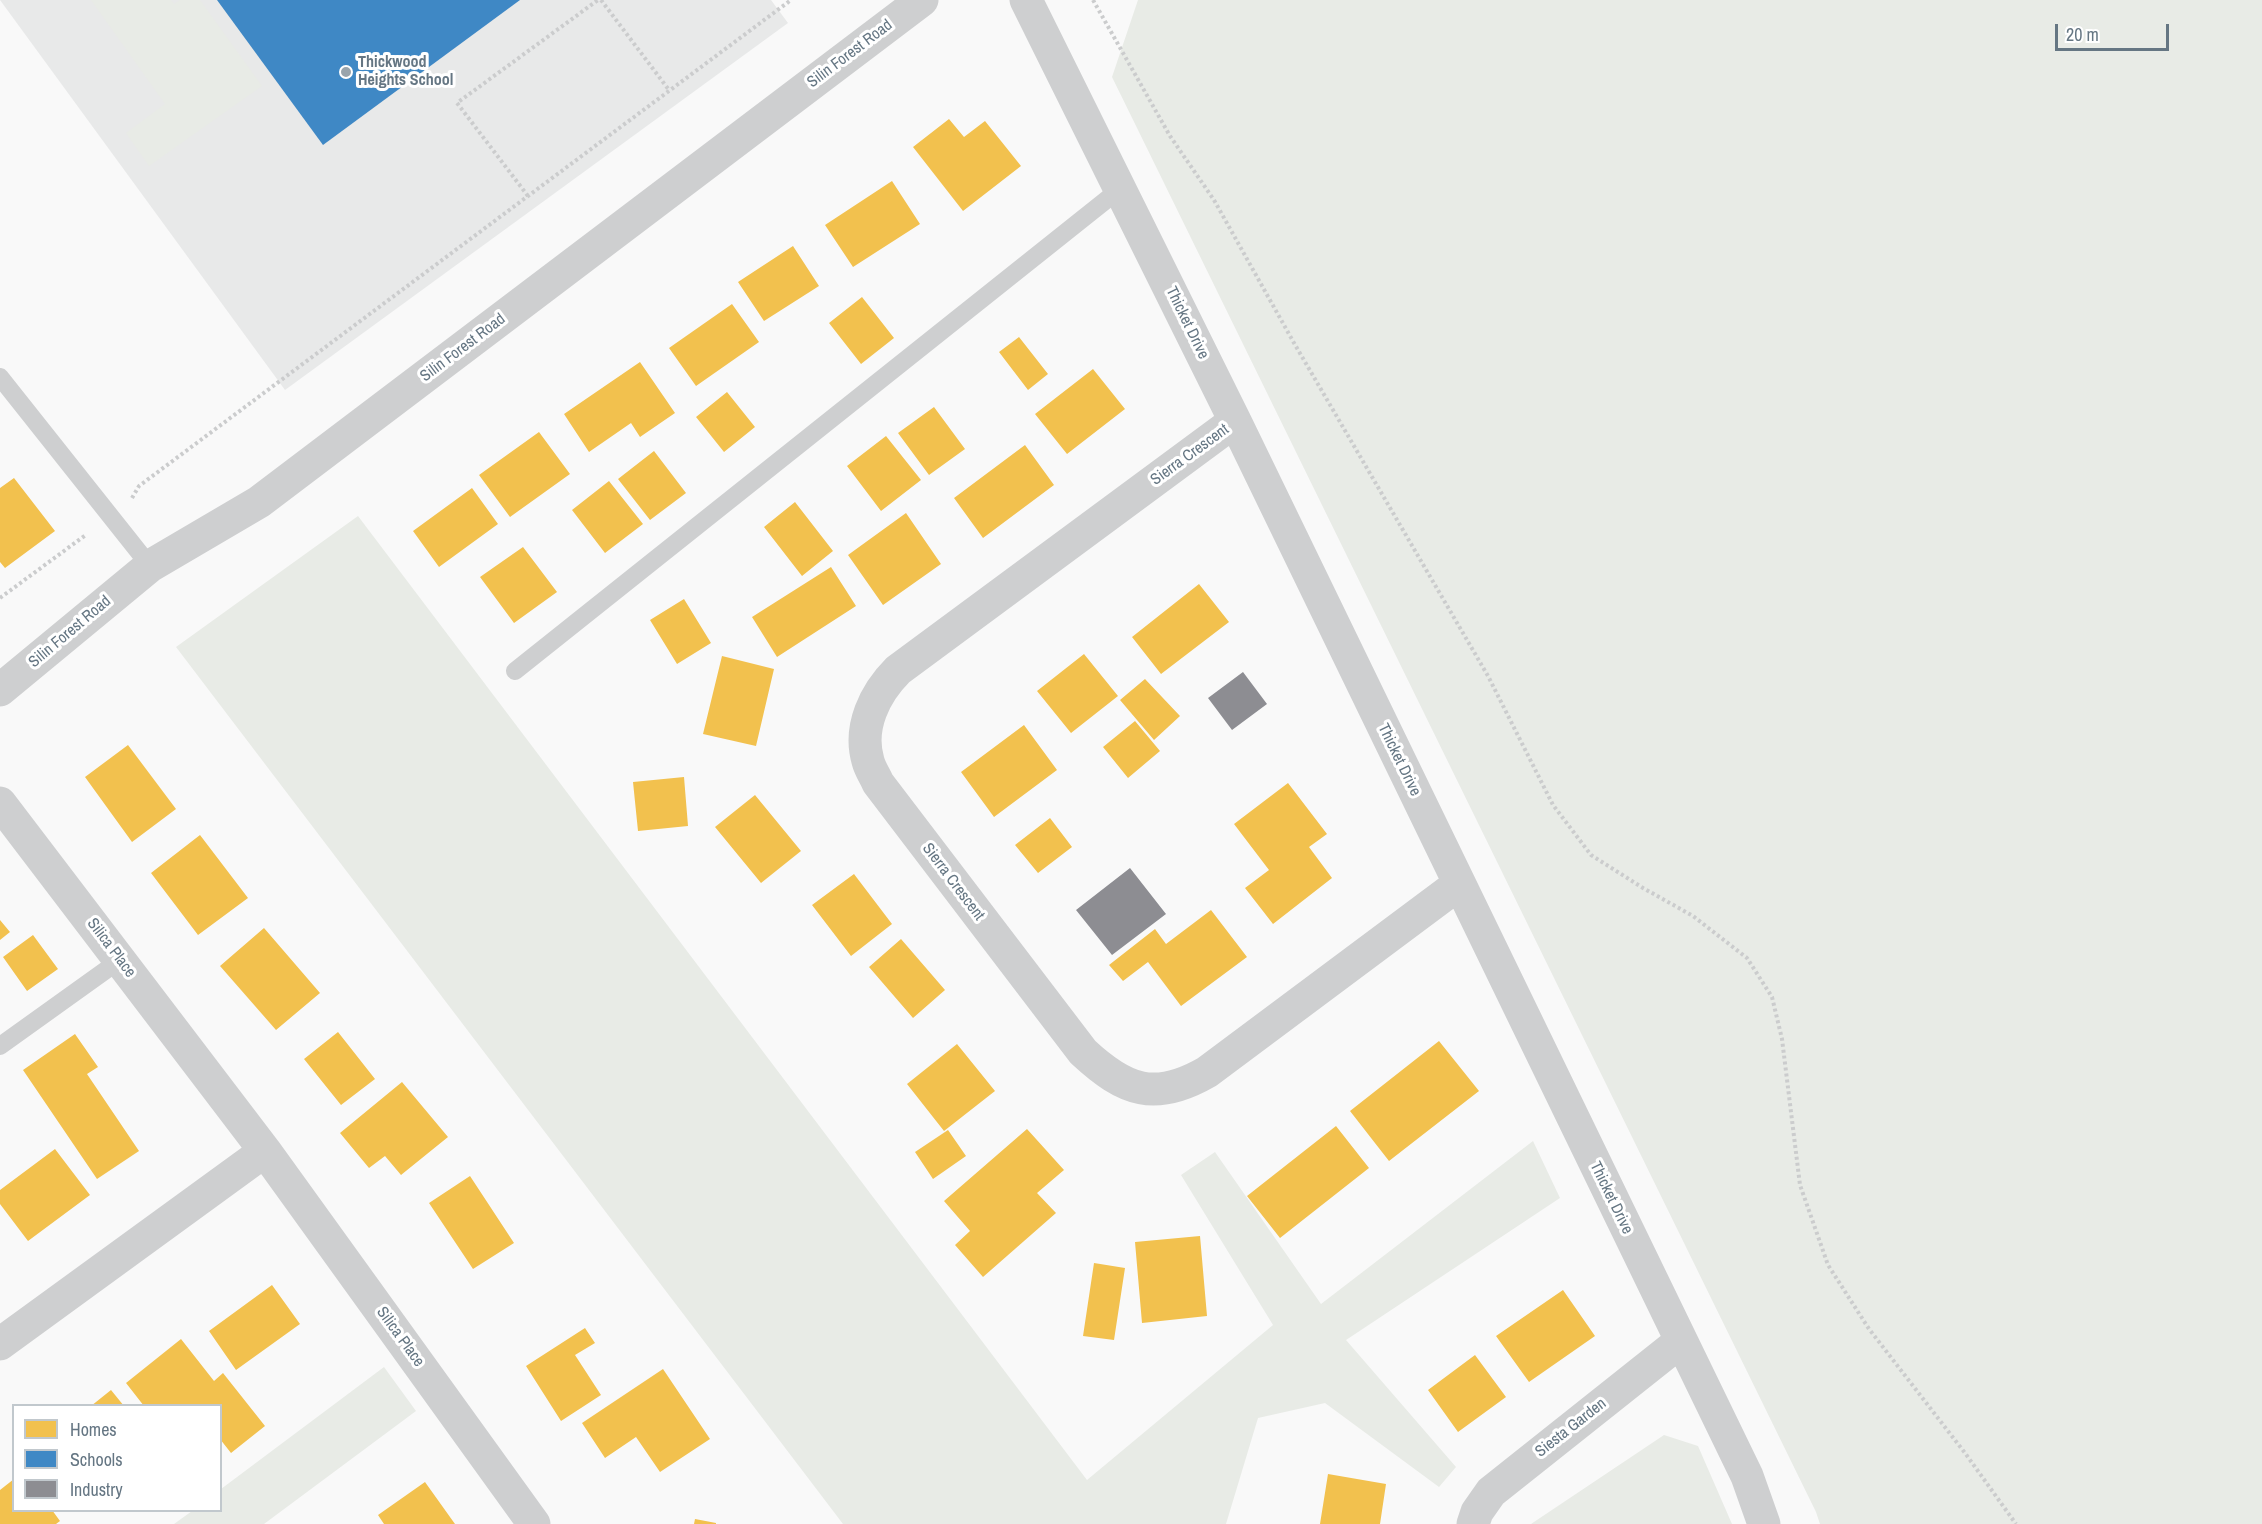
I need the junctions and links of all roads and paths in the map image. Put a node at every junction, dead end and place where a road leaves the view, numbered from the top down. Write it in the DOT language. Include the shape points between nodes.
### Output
graph roads {
  1 [pos="599,0"];
  2 [pos="791,0"];
  3 [pos="922,0"];
  4 [pos="1026,0"];
  5 [pos="1093,0"];
  6 [pos="669,91"];
  7 [pos="1120,189"];
  8 [pos="528,196"];
  9 [pos="0,377"];
  10 [pos="1235,421"];
  11 [pos="110,517"];
  12 [pos="150,566"];
  13 [pos="0,598"];
  14 [pos="515,671"];
  15 [pos="0,690"];
  16 [pos="0,803"];
  17 [pos="1459,884"];
  18 [pos="120,960"];
  19 [pos="0,1046"];
  20 [pos="265,1150"];
  21 [pos="1681,1341"];
  22 [pos="0,1344"];
  23 [pos="534,1524"];
  24 [pos="1473,1524"];
  25 [pos="1764,1524"];
  26 [pos="2016,1524"];
  1 -- 6 [label="path"];
  1 -- 8 [label="path" via="457,103"];
  2 -- 6 [label="path"];
  3 -- 12 [label="street, Silin Forest Road" via="259,502"];
  4 -- 7 [label="street, Thicket Drive"];
  5 -- 26 [label="path" via="1170,136 1214,200 1488,676 1553,805 1592,855 1693,916 1747,958 1772,997 1782,1039 1800,1185 1828,1265 1869,1329"];
  6 -- 8 [label="path"];
  7 -- 10 [label="street, Thicket Drive"];
  7 -- 14 [label="lane"];
  8 -- 11 [label="path" via="139,486 130,503"];
  9 -- 11 [label="lane"];
  10 -- 17 [label="street, Thicket Drive"];
  10 -- 17 [label="street, Sierra Crescent" via="884,684 874,699 867,722 868,760 878,783 1083,1052 1104,1072 1147,1089 1172,1088 1207,1072"];
  11 -- 12 [label="lane"];
  11 -- 13 [label="path"];
  12 -- 15 [label="street, Silin Forest Road"];
  16 -- 18 [label="street, Silica Place"];
  17 -- 21 [label="street, Thicket Drive"];
  18 -- 19 [label="lane"];
  18 -- 20 [label="street, Silica Place"];
  20 -- 22 [label="street"];
  20 -- 23 [label="street, Silica Place"];
  21 -- 24 [label="street, Siesta Garden" via="1491,1492"];
  21 -- 25 [label="street, Thicket Drive" via="1747,1476"];
}
